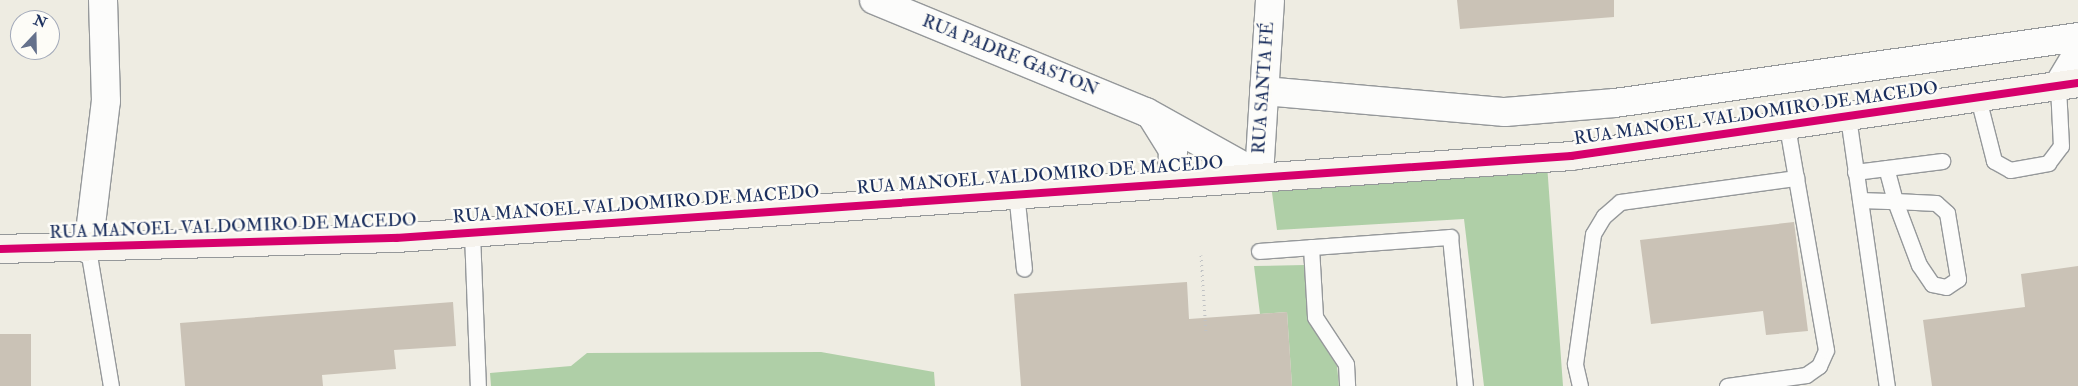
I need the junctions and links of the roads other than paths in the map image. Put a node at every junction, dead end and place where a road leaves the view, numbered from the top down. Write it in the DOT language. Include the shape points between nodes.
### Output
graph roads {
  1 [pos="103,0"];
  2 [pos="874,0"];
  3 [pos="1270,0"];
  4 [pos="2078,36"];
  5 [pos="2078,53"];
  6 [pos="2068,84"];
  7 [pos="1264,91"];
  8 [pos="1978,98"];
  9 [pos="1146,112"];
  10 [pos="1848,117"];
  11 [pos="1787,127"];
  12 [pos="1942,161"];
  13 [pos="1886,168"];
  14 [pos="1855,172"];
  15 [pos="1259,175"];
  16 [pos="1796,178"];
  17 [pos="1172,181"];
  18 [pos="1016,192"];
  19 [pos="1860,200"];
  20 [pos="1895,201"];
  21 [pos="472,233"];
  22 [pos="1311,247"];
  23 [pos="0,248"];
  24 [pos="88,250"];
  25 [pos="1259,251"];
  26 [pos="1024,269"];
  27 [pos="111,386"];
  28 [pos="478,386"];
  29 [pos="1347,386"];
  30 [pos="1465,386"];
  31 [pos="1580,386"];
  32 [pos="1727,386"];
  33 [pos="1887,386"];
  1 -- 24 [label="street" via="106,101"];
  2 -- 9 [label="street, RUA PADRE GASTON"];
  3 -- 7 [label="street, RUA SANTA FÉ"];
  4 -- 7 [label="street" via="1614,103 1505,112"];
  5 -- 6 [label="street"];
  6 -- 8 [label="main road, RUA MANOEL VALDOMIRO DE MACEDO"];
  6 -- 8 [label="lane" via="2062,146 2048,164 2010,170 1994,161"];
  7 -- 15 [label="street, RUA SANTA FÉ"];
  8 -- 10 [label="main road, RUA MANOEL VALDOMIRO DE MACEDO"];
  9 -- 15 [label="street, RUA PADRE GASTON"];
  9 -- 17 [label="street, RUA PADRE GASTON" via="1169,138"];
  10 -- 11 [label="main road, RUA MANOEL VALDOMIRO DE MACEDO"];
  10 -- 14 [label="lane"];
  11 -- 15 [label="main road, RUA MANOEL VALDOMIRO DE MACEDO" via="1621,152"];
  11 -- 16 [label="lane"];
  12 -- 13 [label="lane"];
  13 -- 14 [label="lane"];
  13 -- 20 [label="lane"];
  14 -- 19 [label="lane"];
  15 -- 17 [label="main road, RUA MANOEL VALDOMIRO DE MACEDO"];
  16 -- 31 [label="lane" via="1620,202 1604,216 1593,234 1575,364"];
  16 -- 32 [label="lane" via="1826,350 1819,366 1806,376"];
  17 -- 18 [label="main road, RUA MANOEL VALDOMIRO DE MACEDO"];
  18 -- 21 [label="main road, RUA MANOEL VALDOMIRO DE MACEDO"];
  18 -- 26 [label="lane"];
  19 -- 20 [label="lane"];
  19 -- 33 [label="lane"];
  20 -- 20 [label="lane" via="1919,265 1932,284 1946,287 1958,279 1947,213 1936,202"];
  21 -- 24 [label="main road, RUA MANOEL VALDOMIRO DE MACEDO"];
  21 -- 28 [label="lane"];
  22 -- 25 [label="lane"];
  22 -- 29 [label="lane" via="1315,317 1346,364"];
  22 -- 30 [label="lane" via="1450,237"];
  23 -- 24 [label="main road, RUA MANOEL VALDOMIRO DE MACEDO"];
  24 -- 27 [label="lane"];
}
